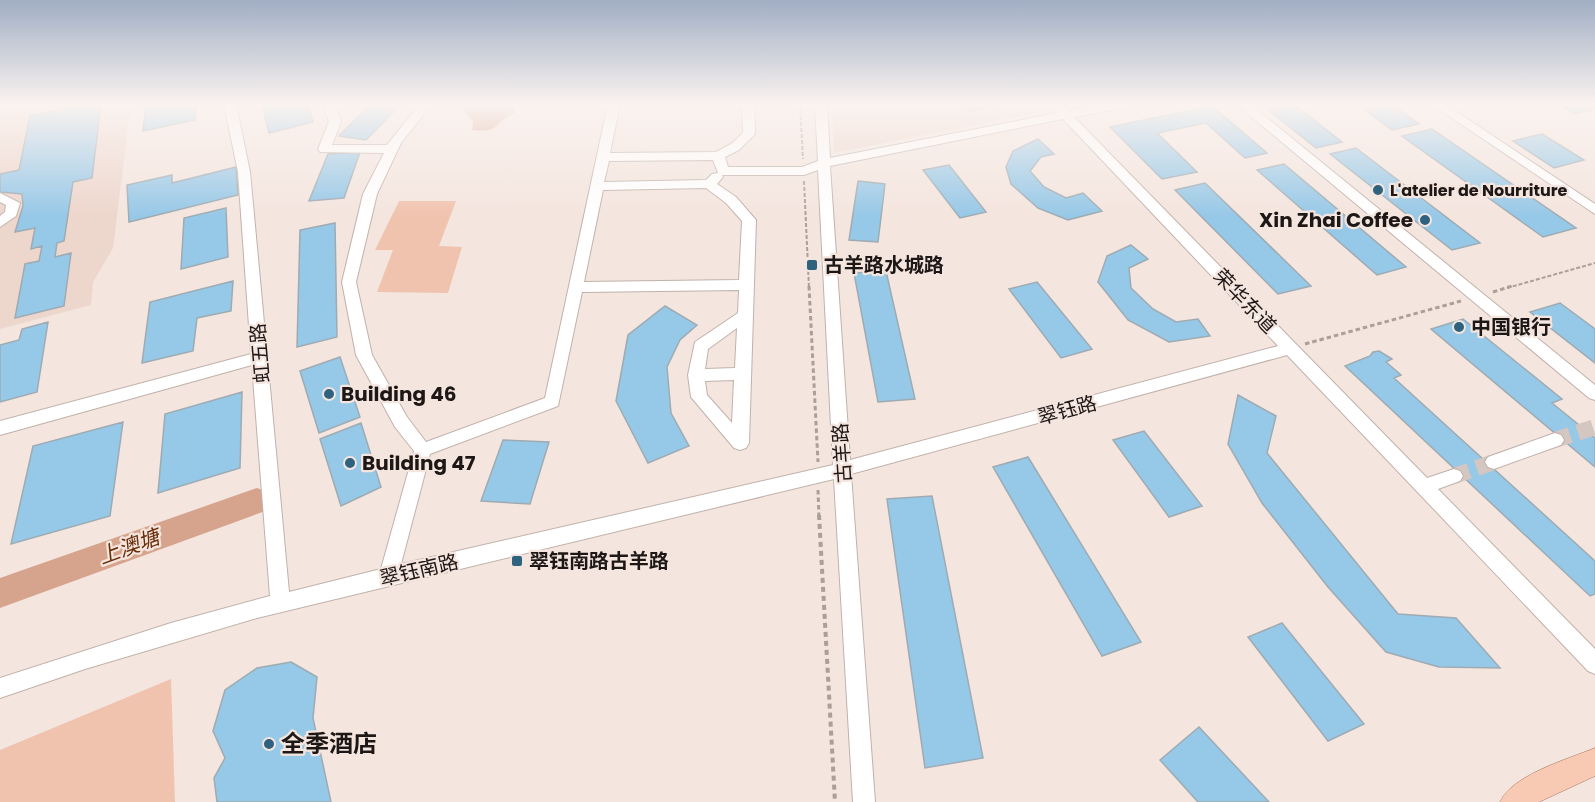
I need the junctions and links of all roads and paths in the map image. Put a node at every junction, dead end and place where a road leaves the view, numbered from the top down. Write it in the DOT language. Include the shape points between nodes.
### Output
graph roads {
  1 [pos="238,141"];
  2 [pos="327,141"];
  3 [pos="398,141"];
  4 [pos="606,141"];
  5 [pos="742,141"];
  6 [pos="802,141"];
  7 [pos="823,141"];
  8 [pos="920,141"];
  9 [pos="1091,141"];
  10 [pos="1288,141"];
  11 [pos="1493,141"];
  12 [pos="392,149"];
  13 [pos="718,156"];
  14 [pos="603,157"];
  15 [pos="824,163"];
  16 [pos="723,171"];
  17 [pos="804,171"];
  18 [pos="709,184"];
  19 [pos="597,186"];
  20 [pos="0,196"];
  21 [pos="1595,210"];
  22 [pos="0,223"];
  23 [pos="1595,263"];
  24 [pos="747,285"];
  25 [pos="576,287"];
  26 [pos="1477,297"];
  27 [pos="745,315"];
  28 [pos="1291,348"];
  29 [pos="260,357"];
  30 [pos="743,374"];
  31 [pos="696,375"];
  32 [pos="1595,394"];
  33 [pos="0,428"];
  34 [pos="1555,440"];
  35 [pos="423,450"];
  36 [pos="1494,462"];
  37 [pos="843,471"];
  38 [pos="1454,476"];
  39 [pos="818,477"];
  40 [pos="1424,486"];
  41 [pos="388,578"];
  42 [pos="280,603"];
  43 [pos="1595,664"];
  44 [pos="0,688"];
  45 [pos="1595,762"];
  46 [pos="835,802"];
  47 [pos="864,802"];
  48 [pos="1515,802"];
  1 -- 29 [label="street, 虹五路" via="244,172"];
  2 -- 12 [label="street" via="324,149"];
  3 -- 12 [label="street"];
  4 -- 14 [label="street"];
  5 -- 13 [label="street"];
  6 -- 17 [label="path"];
  7 -- 15 [label="street, 古羊路"];
  8 -- 15 [label="street"];
  9 -- 28 [label="street, 荣华东道"];
  10 -- 26 [label="street"];
  11 -- 21 [label="street"];
  12 -- 35 [label="street" via="370,194 349,282 364,356 401,422"];
  13 -- 14 [label="street"];
  13 -- 16 [label="street"];
  14 -- 19 [label="street"];
  15 -- 17 [label="street"];
  15 -- 37 [label="street, 古羊路"];
  16 -- 17 [label="street"];
  16 -- 18 [label="street"];
  17 -- 39 [label="path"];
  18 -- 19 [label="street"];
  18 -- 24 [label="street" via="749,220"];
  19 -- 25 [label="street"];
  20 -- 22 [label="street" via="13,203 11,213"];
  23 -- 26 [label="path"];
  24 -- 25 [label="street"];
  24 -- 27 [label="street"];
  25 -- 35 [label="street" via="552,402"];
  26 -- 28 [label="path"];
  26 -- 32 [label="street"];
  27 -- 30 [label="street"];
  27 -- 31 [label="street" via="701,346"];
  28 -- 37 [label="street, 翠钰路"];
  28 -- 40 [label="street, 荣华东道"];
  29 -- 33 [label="street"];
  29 -- 42 [label="street, 虹五路"];
  30 -- 31 [label="street"];
  30 -- 31 [label="street" via="740,443 699,397"];
  34 -- 36 [label="street"];
  35 -- 41 [label="street"];
  37 -- 39 [label="street, 翠钰南路"];
  37 -- 47 [label="street, 古羊路"];
  38 -- 40 [label="street"];
  39 -- 41 [label="street, 翠钰南路"];
  39 -- 46 [label="path"];
  40 -- 43 [label="street, 荣华东道"];
  41 -- 42 [label="street, 翠钰南路"];
  42 -- 44 [label="street, 翠钰南路" via="161,635"];
  45 -- 48 [label="main road" via="1533,789"];
}
